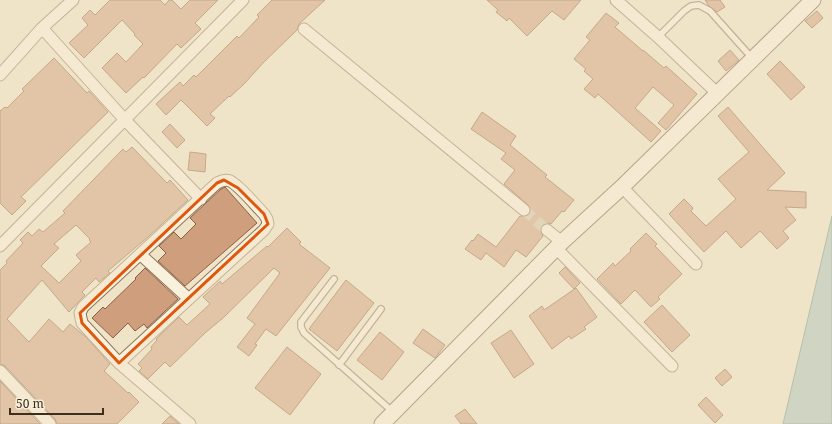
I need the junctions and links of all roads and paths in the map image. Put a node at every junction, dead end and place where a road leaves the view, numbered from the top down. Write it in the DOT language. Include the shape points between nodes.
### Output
graph roads {
  1 [pos="73,0"];
  2 [pos="243,0"];
  3 [pos="616,0"];
  4 [pos="813,0"];
  5 [pos="42,28"];
  6 [pos="304,29"];
  7 [pos="658,37"];
  8 [pos="753,59"];
  9 [pos="0,75"];
  10 [pos="718,94"];
  11 [pos="125,120"];
  12 [pos="622,187"];
  13 [pos="201,198"];
  14 [pos="524,210"];
  15 [pos="547,230"];
  16 [pos="559,245"];
  17 [pos="0,246"];
  18 [pos="141,255"];
  19 [pos="696,264"];
  20 [pos="334,279"];
  21 [pos="189,299"];
  22 [pos="381,309"];
  23 [pos="119,363"];
  24 [pos="339,365"];
  25 [pos="672,366"];
  26 [pos="0,371"];
  27 [pos="393,413"];
  28 [pos="50,424"];
  29 [pos="190,424"];
  30 [pos="382,424"];
  1 -- 5 [label="street"];
  2 -- 11 [label="street"];
  3 -- 7 [label="street"];
  4 -- 8 [label="main road"];
  5 -- 9 [label="street"];
  5 -- 11 [label="street"];
  6 -- 14 [label="street"];
  7 -- 8 [label="lane" via="684,11 699,4 710,11"];
  7 -- 10 [label="street"];
  8 -- 10 [label="main road"];
  10 -- 12 [label="main road"];
  11 -- 13 [label="street"];
  11 -- 17 [label="street"];
  12 -- 16 [label="main road"];
  12 -- 19 [label="street"];
  13 -- 18 [label="street"];
  13 -- 21 [label="street" via="218,182 229,181 264,214 268,224"];
  15 -- 16 [label="street"];
  16 -- 25 [label="street"];
  16 -- 27 [label="main road"];
  18 -- 21 [label="street"];
  18 -- 23 [label="street" via="83,307 80,313 82,323"];
  20 -- 24 [label="lane" via="301,322 300,327"];
  21 -- 23 [label="street"];
  22 -- 24 [label="lane"];
  23 -- 29 [label="street"];
  24 -- 27 [label="lane"];
  26 -- 28 [label="street"];
  27 -- 30 [label="main road"];
}
